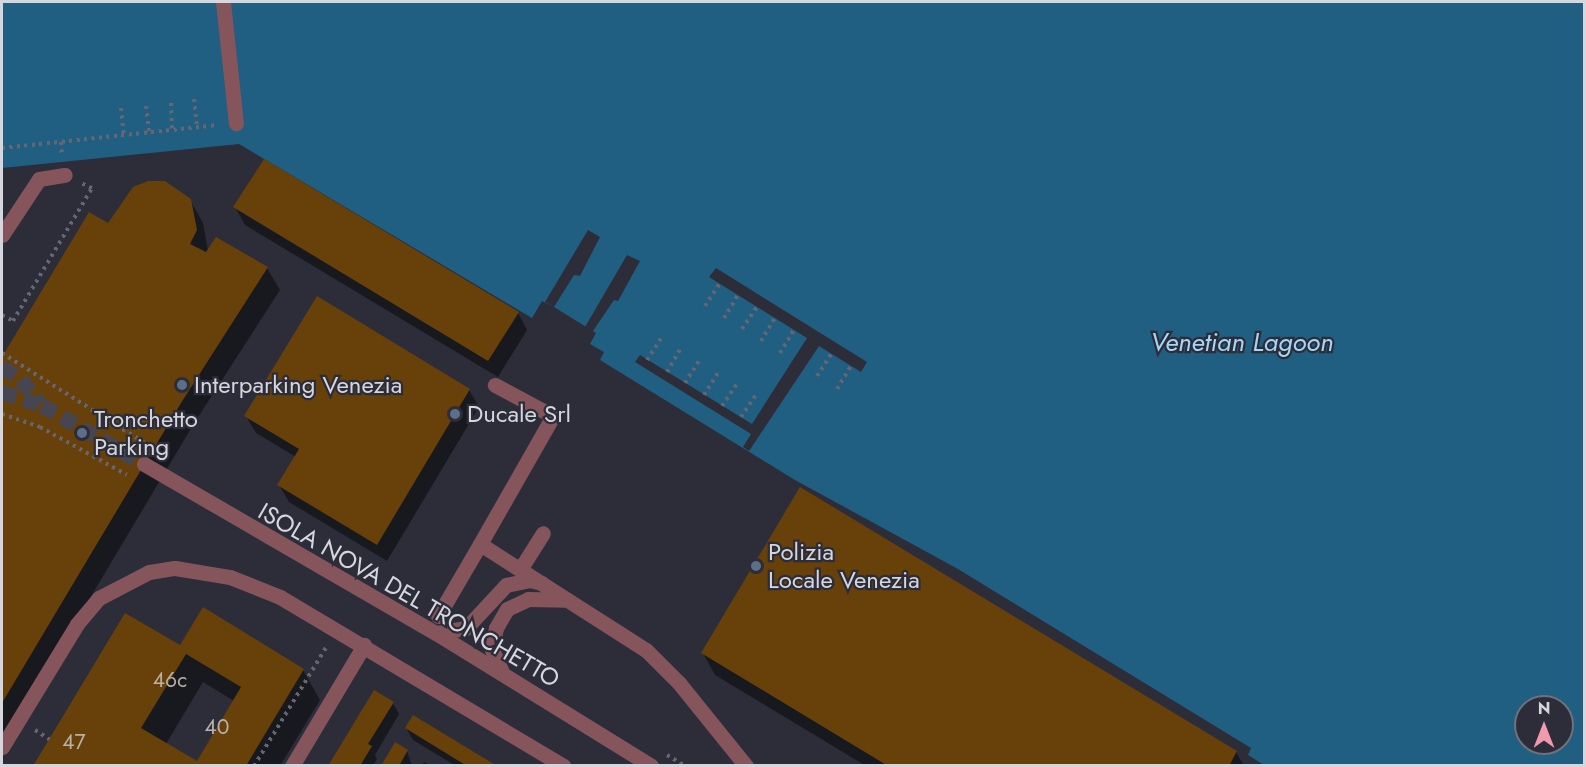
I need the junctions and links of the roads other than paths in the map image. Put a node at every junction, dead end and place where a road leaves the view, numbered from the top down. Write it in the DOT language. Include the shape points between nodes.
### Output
graph roads {
  1 [pos="223,2"];
  2 [pos="236,123"];
  3 [pos="65,175"];
  4 [pos="2,235"];
  5 [pos="495,385"];
  6 [pos="144,464"];
  7 [pos="543,534"];
  8 [pos="480,544"];
  9 [pos="521,568"];
  10 [pos="545,583"];
  11 [pos="567,600"];
  12 [pos="438,616"];
  13 [pos="436,633"];
  14 [pos="364,645"];
  15 [pos="503,674"];
  16 [pos="2,747"];
  17 [pos="292,765"];
  18 [pos="564,765"];
  19 [pos="651,765"];
  20 [pos="746,765"];
  1 -- 2 [label="street"];
  3 -- 4 [label="street" via="39,178"];
  5 -- 8 [label="street" via="553,416"];
  6 -- 13 [label="street, ISOLA NOVA DEL TRONCHETTO"];
  7 -- 9 [label="street"];
  8 -- 9 [label="street"];
  8 -- 12 [label="street"];
  9 -- 10 [label="street"];
  10 -- 11 [label="street"];
  10 -- 13 [label="street" via="530,580 506,585 466,628"];
  11 -- 15 [label="street" via="528,599 507,609 496,628 492,650"];
  11 -- 20 [label="street" via="646,650 679,683"];
  13 -- 15 [label="street, ISOLA NOVA DEL TRONCHETTO"];
  14 -- 16 [label="street" via="280,597 230,577 175,568 149,572 123,582 99,598 77,624"];
  14 -- 17 [label="street"];
  14 -- 18 [label="street"];
  15 -- 19 [label="street, ISOLA NOVA DEL TRONCHETTO"];
}
